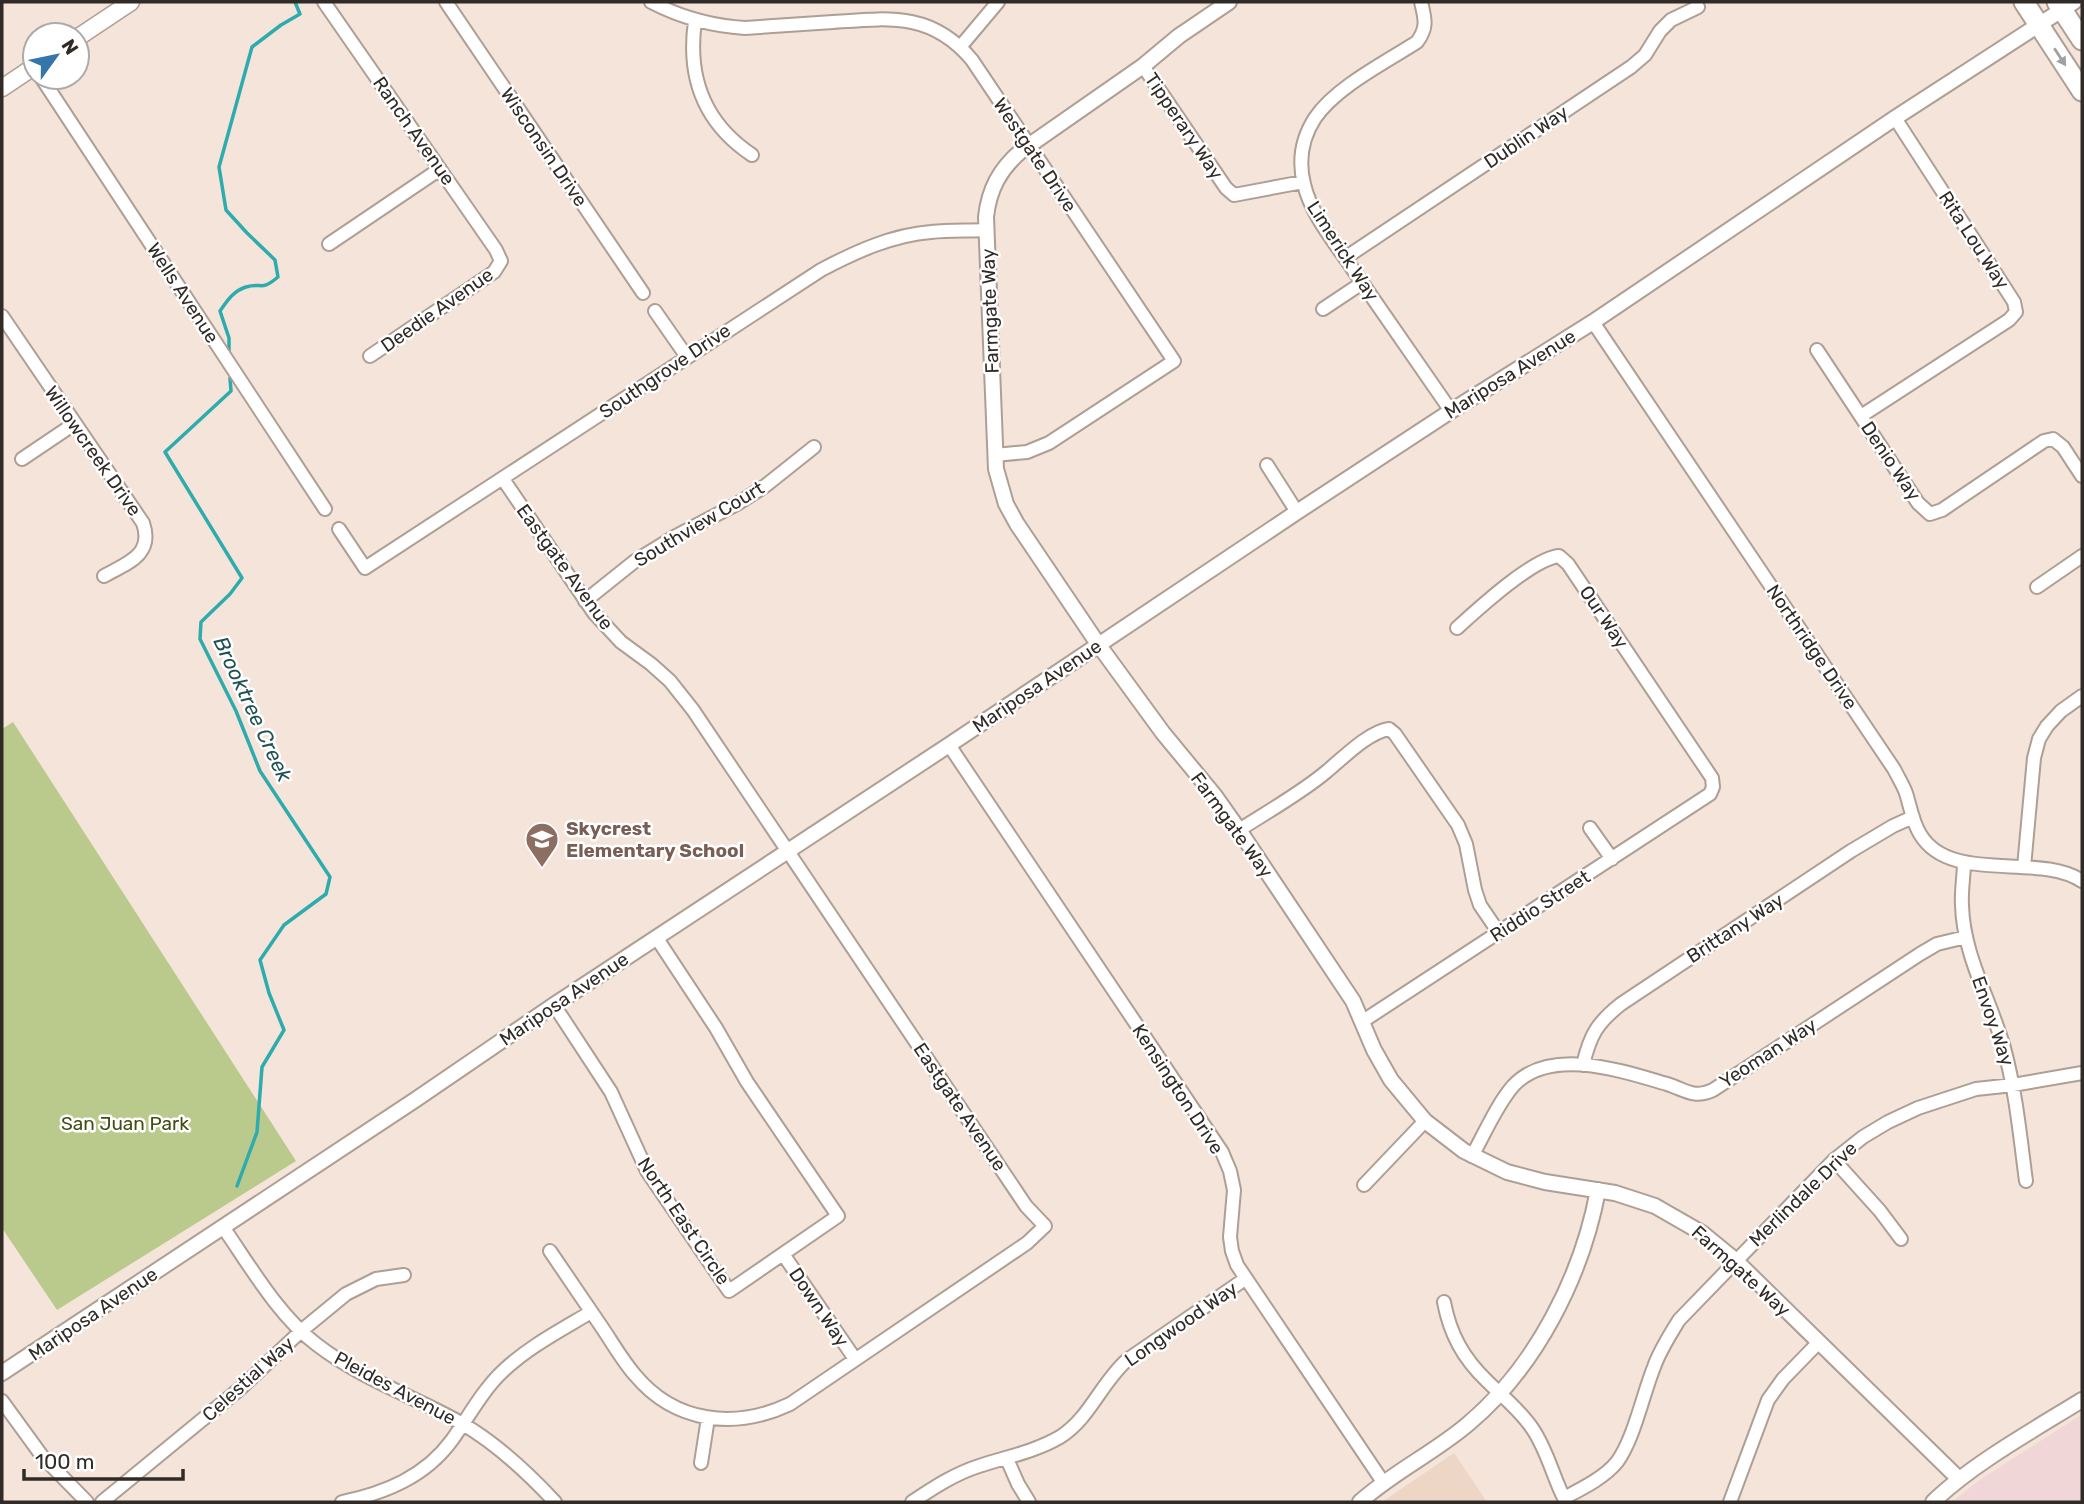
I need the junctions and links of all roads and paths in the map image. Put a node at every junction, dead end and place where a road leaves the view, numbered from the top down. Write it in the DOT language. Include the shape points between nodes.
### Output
graph roads {
  1 [pos="131,2"];
  2 [pos="324,2"];
  3 [pos="446,2"];
  4 [pos="651,2"];
  5 [pos="998,2"];
  6 [pos="1229,2"];
  7 [pos="1421,2"];
  8 [pos="2024,2"];
  9 [pos="2064,4"];
  10 [pos="1698,7"];
  11 [pos="695,21"];
  12 [pos="2039,24"];
  13 [pos="91,29"];
  14 [pos="2082,40"];
  15 [pos="961,46"];
  16 [pos="1143,66"];
  17 [pos="21,76"];
  18 [pos="2,88"];
  19 [pos="50,91"];
  20 [pos="2082,91"];
  21 [pos="1895,118"];
  22 [pos="1028,145"];
  23 [pos="752,155"];
  24 [pos="440,169"];
  25 [pos="1303,182"];
  26 [pos="987,230"];
  27 [pos="329,244"];
  28 [pos="1345,258"];
  29 [pos="501,261"];
  30 [pos="1362,283"];
  31 [pos="643,293"];
  32 [pos="1323,309"];
  33 [pos="655,311"];
  34 [pos="2,316"];
  35 [pos="1593,322"];
  36 [pos="1817,350"];
  37 [pos="370,356"];
  38 [pos="687,357"];
  39 [pos="1451,411"];
  40 [pos="1861,416"];
  41 [pos="74,424"];
  42 [pos="814,447"];
  43 [pos="995,455"];
  44 [pos="22,459"];
  45 [pos="1268,466"];
  46 [pos="2082,476"];
  47 [pos="503,479"];
  48 [pos="325,509"];
  49 [pos="1297,512"];
  50 [pos="339,529"];
  51 [pos="2082,556"];
  52 [pos="104,576"];
  53 [pos="2037,587"];
  54 [pos="585,601"];
  55 [pos="1457,628"];
  56 [pos="1098,644"];
  57 [pos="2082,696"];
  58 [pos="948,745"];
  59 [pos="1713,787"];
  60 [pos="1913,817"];
  61 [pos="1590,828"];
  62 [pos="1239,830"];
  63 [pos="788,850"];
  64 [pos="1612,859"];
  65 [pos="1965,862"];
  66 [pos="2024,867"];
  67 [pos="2082,881"];
  68 [pos="1499,933"];
  69 [pos="656,937"];
  70 [pos="1966,937"];
  71 [pos="554,1005"];
  72 [pos="1363,1021"];
  73 [pos="1583,1065"];
  74 [pos="2082,1073"];
  75 [pos="2013,1085"];
  76 [pos="1425,1121"];
  77 [pos="1472,1156"];
  78 [pos="1834,1160"];
  79 [pos="2026,1181"];
  80 [pos="1364,1185"];
  81 [pos="1598,1190"];
  82 [pos="223,1227"];
  83 [pos="1900,1239"];
  84 [pos="550,1251"];
  85 [pos="783,1254"];
  86 [pos="1735,1260"];
  87 [pos="404,1275"];
  88 [pos="1245,1279"];
  89 [pos="1444,1302"];
  90 [pos="591,1312"];
  91 [pos="301,1331"];
  92 [pos="1819,1342"];
  93 [pos="855,1359"];
  94 [pos="2,1373"];
  95 [pos="1500,1393"];
  96 [pos="2082,1400"];
  97 [pos="2,1401"];
  98 [pos="708,1418"];
  99 [pos="463,1424"];
  100 [pos="1007,1459"];
  101 [pos="701,1462"];
  102 [pos="1959,1479"];
  103 [pos="1383,1482"];
  104 [pos="1565,1500"];
  105 [pos="88,1502"];
  106 [pos="102,1502"];
  107 [pos="342,1502"];
  108 [pos="555,1502"];
  109 [pos="912,1502"];
  110 [pos="1029,1502"];
  111 [pos="1360,1502"];
  112 [pos="1730,1502"];
  113 [pos="1933,1502"];
  1 -- 13 [label="main road"];
  2 -- 24 [label="street, Ranch Avenue"];
  3 -- 31 [label="street, Wisconsin Drive"];
  4 -- 11 [label="street, Westgate Drive"];
  5 -- 15 [label="street"];
  6 -- 16 [label="street, Farmgate Way"];
  7 -- 25 [label="street, Limerick Way" via="1424,32 1417,42 1342,91 1316,118 1304,140"];
  8 -- 12 [label="main road"];
  9 -- 12 [label="street, Mariposa Avenue"];
  9 -- 14 [label="main road"];
  10 -- 28 [label="street, Dublin Way" via="1671,20 1631,67"];
  11 -- 15 [label="street, Westgate Drive" via="746,29 899,19 928,26"];
  11 -- 23 [label="street" via="693,56 700,91 728,137"];
  12 -- 20 [label="main road, one-way"];
  12 -- 21 [label="street, Mariposa Avenue"];
  15 -- 22 [label="street, Westgate Drive"];
  16 -- 22 [label="street, Farmgate Way"];
  16 -- 25 [label="street, Tipperary Way" via="1234,195"];
  17 -- 18 [label="main road"];
  19 -- 48 [label="street, Wells Avenue"];
  21 -- 35 [label="street, Mariposa Avenue"];
  21 -- 40 [label="street, Rita Lou Way" via="2014,302 2015,312"];
  22 -- 26 [label="street, Farmgate Way" via="996,180 987,206"];
  22 -- 43 [label="street, Westgate Drive" via="1174,361 1049,443 1027,452"];
  24 -- 27 [label="street"];
  24 -- 29 [label="street, Ranch Avenue"];
  25 -- 28 [label="street, Limerick Way" via="1309,201"];
  26 -- 38 [label="street, Southgrove Drive" via="921,233 856,253 807,277"];
  26 -- 43 [label="street, Farmgate Way"];
  28 -- 30 [label="street, Limerick Way"];
  29 -- 37 [label="street, Deedie Avenue" via="494,272"];
  30 -- 32 [label="street"];
  30 -- 39 [label="street, Limerick Way"];
  33 -- 38 [label="street"];
  34 -- 41 [label="street, Willowcreek Drive"];
  35 -- 39 [label="street, Mariposa Avenue"];
  35 -- 60 [label="street, Northridge Drive" via="1894,769"];
  36 -- 40 [label="street, Denio Way"];
  38 -- 47 [label="street, Southgrove Drive"];
  39 -- 49 [label="street, Mariposa Avenue"];
  40 -- 46 [label="street, Denio Way" via="1930,514 2044,441 2053,439 2063,447"];
  41 -- 44 [label="street"];
  41 -- 52 [label="street, Willowcreek Drive" via="146,531 145,548 138,556"];
  42 -- 54 [label="street, Southview Court" via="745,499 635,561"];
  43 -- 56 [label="street, Farmgate Way" via="1006,504"];
  45 -- 49 [label="street"];
  47 -- 50 [label="street, Southgrove Drive" via="365,568"];
  47 -- 54 [label="street, Eastgate Avenue"];
  49 -- 56 [label="street, Mariposa Avenue"];
  51 -- 53 [label="street"];
  54 -- 63 [label="street, Eastgate Avenue" via="612,633 678,690"];
  55 -- 59 [label="street, Our Way" via="1508,584 1559,556 1712,778"];
  56 -- 58 [label="street, Mariposa Avenue"];
  56 -- 62 [label="street, Farmgate Way"];
  57 -- 66 [label="street" via="2061,711 2039,739"];
  58 -- 63 [label="street, Mariposa Avenue"];
  58 -- 88 [label="street, Kensington Drive" via="1222,1152 1234,1190 1232,1251"];
  59 -- 64 [label="street, Riddio Street" via="1710,794"];
  60 -- 65 [label="street, Northridge Drive" via="1930,846 1941,855"];
  60 -- 73 [label="street, Brittany Way" via="1851,851 1621,1003 1596,1028"];
  61 -- 64 [label="street"];
  62 -- 68 [label="street" via="1381,730 1389,729 1458,825 1480,905"];
  62 -- 72 [label="street, Farmgate Way"];
  63 -- 69 [label="street, Mariposa Avenue"];
  63 -- 93 [label="street, Eastgate Avenue" via="1027,1206 1045,1226 1027,1243"];
  64 -- 68 [label="street, Riddio Street"];
  65 -- 66 [label="street, Northridge Drive"];
  65 -- 70 [label="street, Envoy Way" via="1962,906"];
  66 -- 67 [label="street, Northridge Drive" via="2064,873"];
  68 -- 72 [label="street, Riddio Street"];
  69 -- 71 [label="street, Mariposa Avenue"];
  69 -- 85 [label="street, North East Circle" via="838,1216"];
  70 -- 73 [label="street, Yeoman Way" via="1920,954 1703,1094"];
  70 -- 75 [label="street, Envoy Way"];
  71 -- 82 [label="street, Mariposa Avenue"];
  71 -- 85 [label="street, North East Circle" via="616,1102 647,1171 729,1291"];
  72 -- 76 [label="street, Farmgate Way" via="1385,1072"];
  73 -- 77 [label="street, Yeoman Way" via="1549,1066 1520,1081"];
  74 -- 75 [label="street, Merlindale Drive"];
  75 -- 78 [label="street, Merlindale Drive" via="1976,1089 1918,1108 1863,1137"];
  75 -- 79 [label="street, Envoy Way"];
  76 -- 77 [label="street, Farmgate Way"];
  76 -- 80 [label="street"];
  77 -- 81 [label="street, Farmgate Way" via="1530,1179"];
  78 -- 83 [label="street"];
  78 -- 86 [label="street, Merlindale Drive"];
  81 -- 86 [label="street, Farmgate Way" via="1668,1212"];
  81 -- 95 [label="street" via="1586,1242 1553,1315 1533,1351"];
  82 -- 91 [label="street, Pleides Avenue"];
  82 -- 94 [label="street, Mariposa Avenue"];
  84 -- 90 [label="street, Eastgate Avenue"];
  85 -- 93 [label="street, Down Way"];
  86 -- 92 [label="street, Farmgate Way"];
  86 -- 104 [label="street, Merlindale Drive" via="1679,1320 1663,1345 1616,1463"];
  87 -- 91 [label="street, Celestial Way" via="361,1285"];
  88 -- 100 [label="street, Longwood Way" via="1113,1372 1084,1416 1062,1436"];
  88 -- 103 [label="street, Kensington Drive"];
  89 -- 95 [label="street" via="1455,1339"];
  90 -- 98 [label="street, Eastgate Avenue" via="647,1388 676,1407"];
  90 -- 99 [label="street" via="500,1373"];
  91 -- 99 [label="street, Pleides Avenue" via="358,1373"];
  91 -- 106 [label="street, Celestial Way" via="242,1387"];
  92 -- 102 [label="street, Farmgate Way"];
  92 -- 112 [label="street" via="1768,1399"];
  93 -- 98 [label="street, Eastgate Avenue" via="774,1411 741,1419"];
  95 -- 103 [label="street" via="1452,1437"];
  95 -- 104 [label="street" via="1537,1435"];
  96 -- 102 [label="street"];
  97 -- 105 [label="street" via="42,1456"];
  98 -- 101 [label="street"];
  99 -- 107 [label="street" via="443,1451 418,1473 382,1492"];
  99 -- 108 [label="street, Pleides Avenue"];
  100 -- 109 [label="street, Longwood Way" via="960,1473"];
  100 -- 110 [label="street"];
  102 -- 113 [label="street"];
  103 -- 111 [label="street"];
}
